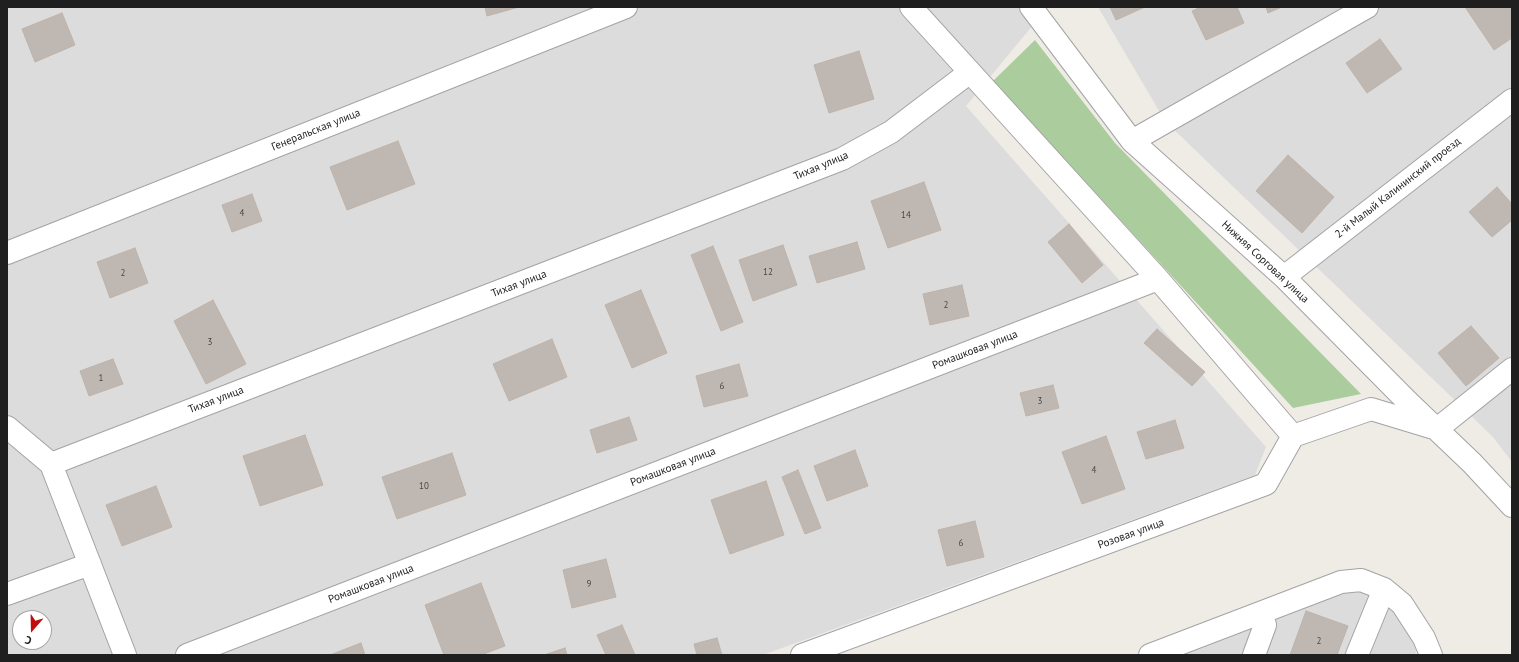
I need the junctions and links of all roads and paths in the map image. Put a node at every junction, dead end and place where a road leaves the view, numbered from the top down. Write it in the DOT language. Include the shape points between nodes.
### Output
graph roads {
  1 [pos="626,7"];
  2 [pos="911,7"];
  3 [pos="1031,7"];
  4 [pos="1367,7"];
  5 [pos="970,72"];
  6 [pos="1512,100"];
  7 [pos="1132,141"];
  8 [pos="7,252"];
  9 [pos="1284,277"];
  10 [pos="1158,279"];
  11 [pos="1512,369"];
  12 [pos="7,427"];
  13 [pos="1437,429"];
  14 [pos="1293,436"];
  15 [pos="51,464"];
  16 [pos="1512,506"];
  17 [pos="90,564"];
  18 [pos="1384,589"];
  19 [pos="7,594"];
  20 [pos="1261,612"];
  21 [pos="1161,653"];
  22 [pos="125,655"];
  23 [pos="187,655"];
  24 [pos="802,655"];
  25 [pos="1254,655"];
  26 [pos="1357,655"];
  27 [pos="1431,655"];
  1 -- 8 [label="street, Генеральская улица"];
  2 -- 5 [label="street"];
  3 -- 7 [label="street, Нижняя Сорговая улица"];
  4 -- 7 [label="street"];
  5 -- 10 [label="street"];
  5 -- 15 [label="street, Тихая улица" via="891,132 842,159"];
  6 -- 9 [label="street, 2-й Малый Калининский проезд"];
  7 -- 9 [label="street, Нижняя Сорговая улица"];
  9 -- 13 [label="street, Нижняя Сорговая улица"];
  10 -- 14 [label="street"];
  10 -- 23 [label="street, Ромашковая улица"];
  11 -- 13 [label="street"];
  12 -- 15 [label="street"];
  13 -- 14 [label="street" via="1370,410"];
  13 -- 16 [label="street, Нижняя Сорговая улица"];
  14 -- 24 [label="street, Розовая улица" via="1266,484"];
  15 -- 17 [label="street"];
  17 -- 19 [label="street"];
  17 -- 22 [label="street"];
  18 -- 20 [label="street" via="1361,580 1341,582"];
  18 -- 26 [label="street"];
  18 -- 27 [label="street" via="1402,604 1424,638"];
  20 -- 21 [label="street"];
  20 -- 25 [label="street" via="1265,624"];
}
